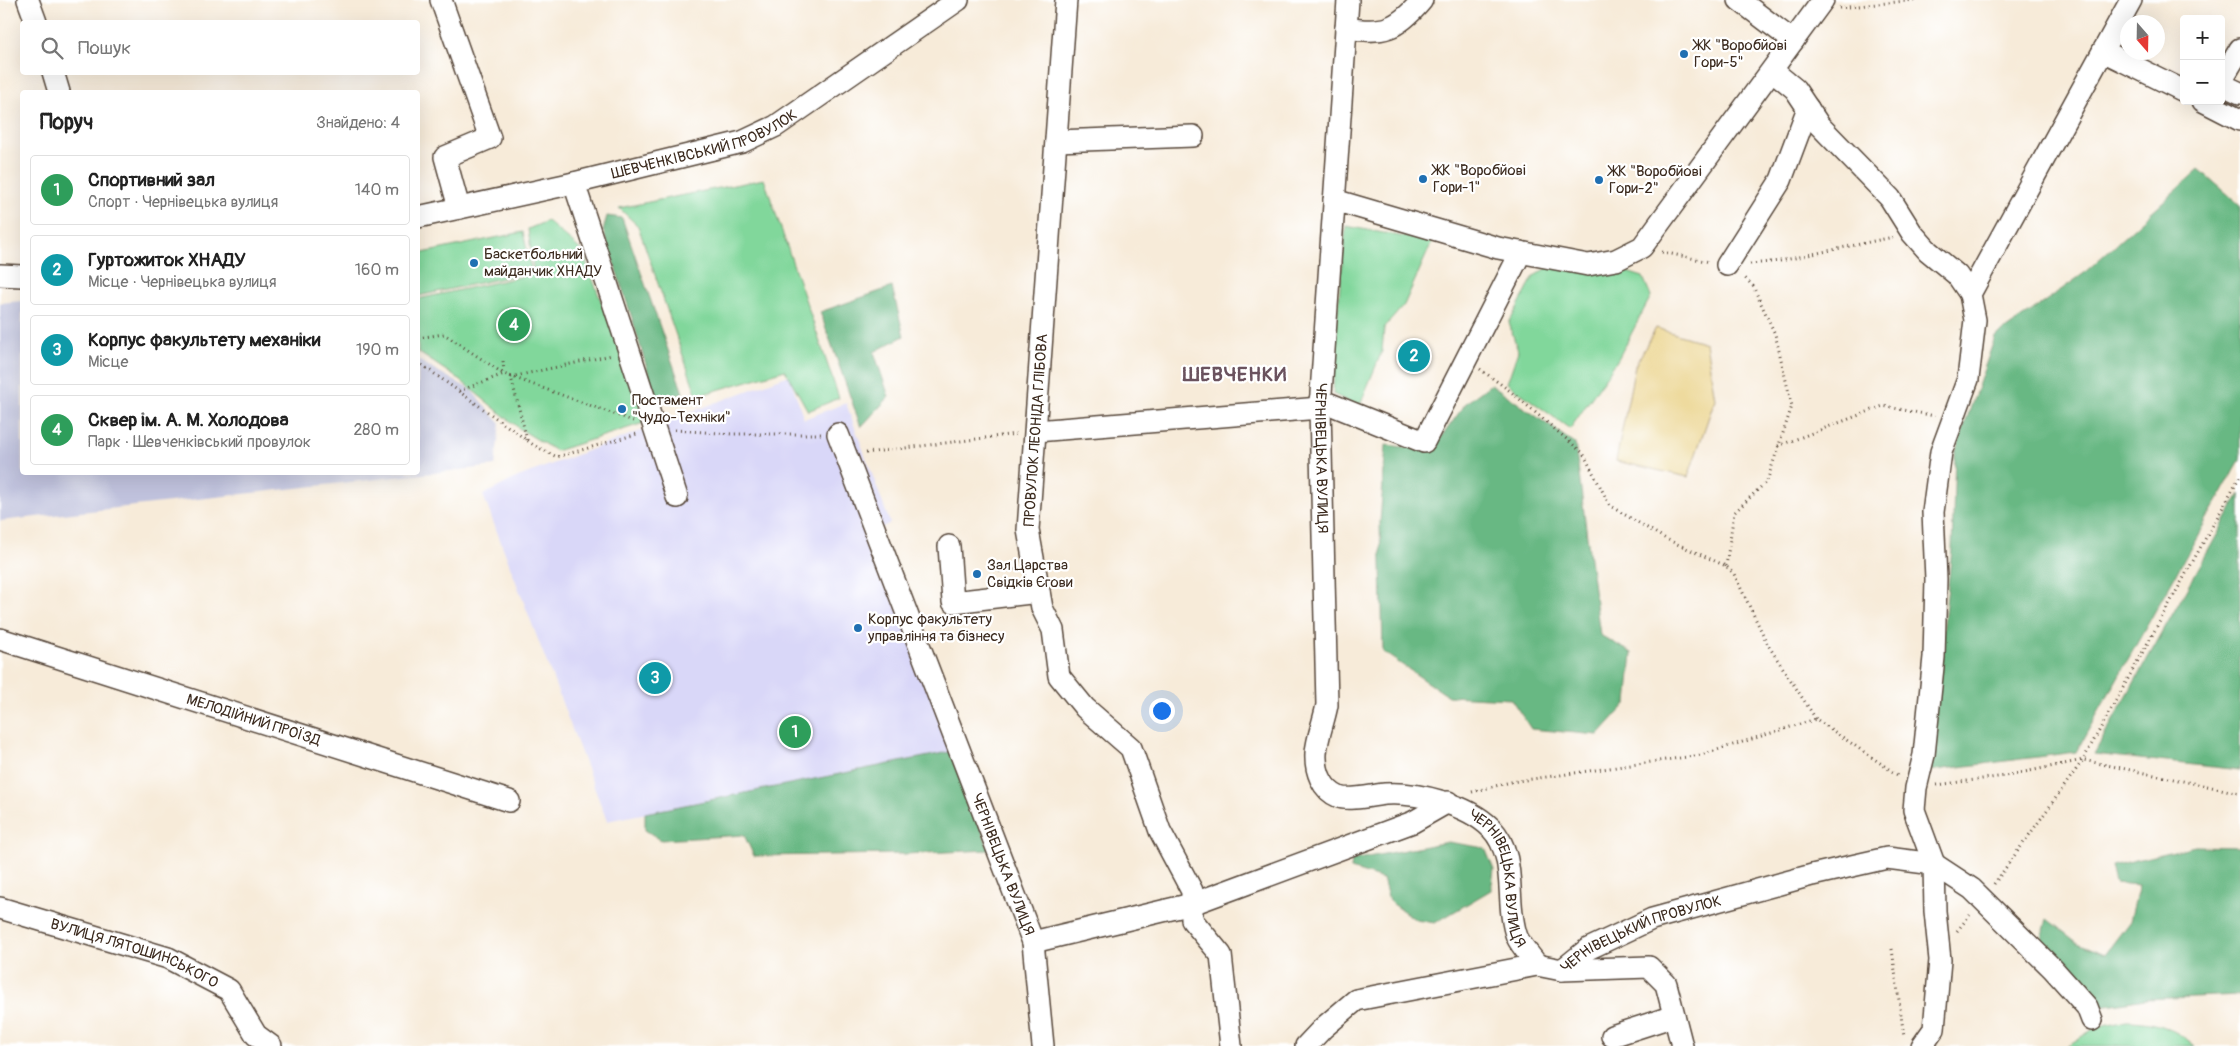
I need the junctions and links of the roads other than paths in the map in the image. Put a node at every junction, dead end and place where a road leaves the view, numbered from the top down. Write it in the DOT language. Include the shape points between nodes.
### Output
graph roads {
  1 [pos="28,0"];
  2 [pos="441,0"];
  3 [pos="958,0"];
  4 [pos="1066,0"];
  5 [pos="1348,0"];
  6 [pos="1422,0"];
  7 [pos="1740,0"];
  8 [pos="2131,0"];
  9 [pos="1820,5"];
  10 [pos="35,20"];
  11 [pos="1346,28"];
  12 [pos="1792,41"];
  13 [pos="2240,48"];
  14 [pos="2103,51"];
  15 [pos="1773,71"];
  16 [pos="53,75"];
  17 [pos="2225,75"];
  18 [pos="2225,84"];
  19 [pos="58,90"];
  20 [pos="2180,90"];
  21 [pos="2240,93"];
  22 [pos="2211,105"];
  23 [pos="1808,108"];
  24 [pos="2240,120"];
  25 [pos="1193,136"];
  26 [pos="1056,141"];
  27 [pos="574,182"];
  28 [pos="1334,200"];
  29 [pos="459,208"];
  30 [pos="420,217"];
  31 [pos="1522,252"];
  32 [pos="1727,265"];
  33 [pos="0,275"];
  34 [pos="20,276"];
  35 [pos="1970,294"];
  36 [pos="1320,404"];
  37 [pos="1036,431"];
  38 [pos="838,434"];
  39 [pos="677,497"];
  40 [pos="948,546"];
  41 [pos="1039,592"];
  42 [pos="0,639"];
  43 [pos="508,801"];
  44 [pos="1448,802"];
  45 [pos="1934,864"];
  46 [pos="1192,904"];
  47 [pos="0,908"];
  48 [pos="1033,942"];
  49 [pos="1537,965"];
  50 [pos="1562,970"];
  51 [pos="1674,1016"];
  52 [pos="2092,1020"];
  53 [pos="1612,1036"];
  54 [pos="259,1042"];
  55 [pos="1043,1046"];
  56 [pos="1231,1046"];
  57 [pos="1306,1046"];
  58 [pos="1682,1046"];
  59 [pos="1922,1046"];
  1 -- 10 [label="street"];
  2 -- 29 [label="street" via="490,138 445,157"];
  3 -- 27 [label="street, ШЕВЧЕНКІВСЬКИЙ ПРОВУЛОК" via="776,126 742,142"];
  4 -- 26 [label="street, ПРОВУЛОК ЛЕОНІДА ГЛІБОВА"];
  5 -- 11 [label="street, ЧЕРНІВЕЦЬКА ВУЛИЦЯ"];
  6 -- 11 [label="street" via="1392,27 1370,32"];
  7 -- 12 [label="street"];
  8 -- 14 [label="street"];
  9 -- 12 [label="street"];
  11 -- 28 [label="street, ЧЕРНІВЕЦЬКА ВУЛИЦЯ"];
  12 -- 15 [label="street"];
  13 -- 17 [label="street"];
  14 -- 20 [label="street"];
  14 -- 35 [label="street"];
  15 -- 23 [label="street" via="1795,89"];
  15 -- 31 [label="street" via="1642,247 1616,260 1588,265"];
  16 -- 19 [label="street"];
  18 -- 21 [label="street"];
  22 -- 24 [label="street"];
  23 -- 32 [label="street" via="1781,180"];
  23 -- 35 [label="street" via="1819,125 1890,198 1912,233 1957,275"];
  25 -- 26 [label="street"];
  26 -- 37 [label="street, ПРОВУЛОК ЛЕОНІДА ГЛІБОВА"];
  27 -- 29 [label="street, ШЕВЧЕНКІВСЬКИЙ ПРОВУЛОК"];
  27 -- 39 [label="street"];
  28 -- 31 [label="street" via="1498,248"];
  28 -- 36 [label="street, ЧЕРНІВЕЦЬКА ВУЛИЦЯ"];
  29 -- 30 [label="street, ШЕВЧЕНКІВСЬКИЙ ПРОВУЛОК"];
  31 -- 36 [label="street" via="1424,442"];
  33 -- 34 [label="street"];
  35 -- 45 [label="street" via="1975,320 1968,379 1941,452 1933,512 1936,579 1934,657 1924,755 1914,810"];
  36 -- 37 [label="street"];
  36 -- 44 [label="street, ЧЕРНІВЕЦЬКА ВУЛИЦЯ" via="1328,705 1316,753 1319,775 1324,785 1342,798 1394,794"];
  37 -- 41 [label="street, ПРОВУЛОК ЛЕОНІДА ГЛІБОВА" via="1028,530"];
  38 -- 48 [label="street, ЧЕРНІВЕЦЬКА ВУЛИЦЯ"];
  40 -- 41 [label="street" via="953,602"];
  41 -- 46 [label="street, ПРОВУЛОК ЛЕОНІДА ГЛІБОВА" via="1042,608 1053,630 1059,676 1085,708 1131,748 1160,831 1192,891"];
  42 -- 43 [label="street, МЕЛОДІЙНИЙ ПРОЇЗД"];
  44 -- 46 [label="street, ЧЕРНІВЕЦЬКА ВУЛИЦЯ" via="1413,822"];
  44 -- 49 [label="street, ЧЕРНІВЕЦЬКА ВУЛИЦЯ" via="1492,829 1506,853 1517,938"];
  45 -- 50 [label="street, ЧЕРНІВЕЦЬКИЙ ПРОВУЛОК" via="1887,858 1812,875 1652,920 1588,949"];
  45 -- 52 [label="street" via="1972,889 2053,968 2087,1007"];
  45 -- 59 [label="street" via="1940,953 1934,1030"];
  46 -- 48 [label="street, ЧЕРНІВЕЦЬКА ВУЛИЦЯ"];
  46 -- 56 [label="street, ПРОВУЛОК ЛЕОНІДА ГЛІБОВА" via="1192,920 1221,955"];
  47 -- 54 [label="street, ВУЛИЦЯ ЛЯТОШИНСЬКОГО" via="168,958 229,990"];
  48 -- 55 [label="street"];
  49 -- 50 [label="street, ЧЕРНІВЕЦЬКИЙ ПРОВУЛОК"];
  49 -- 57 [label="street, ЧЕРНІВЕЦЬКИЙ ПРОВУЛОК" via="1356,1000"];
  50 -- 51 [label="street" via="1649,967 1666,984"];
  51 -- 53 [label="street"];
  51 -- 58 [label="street"];
}
